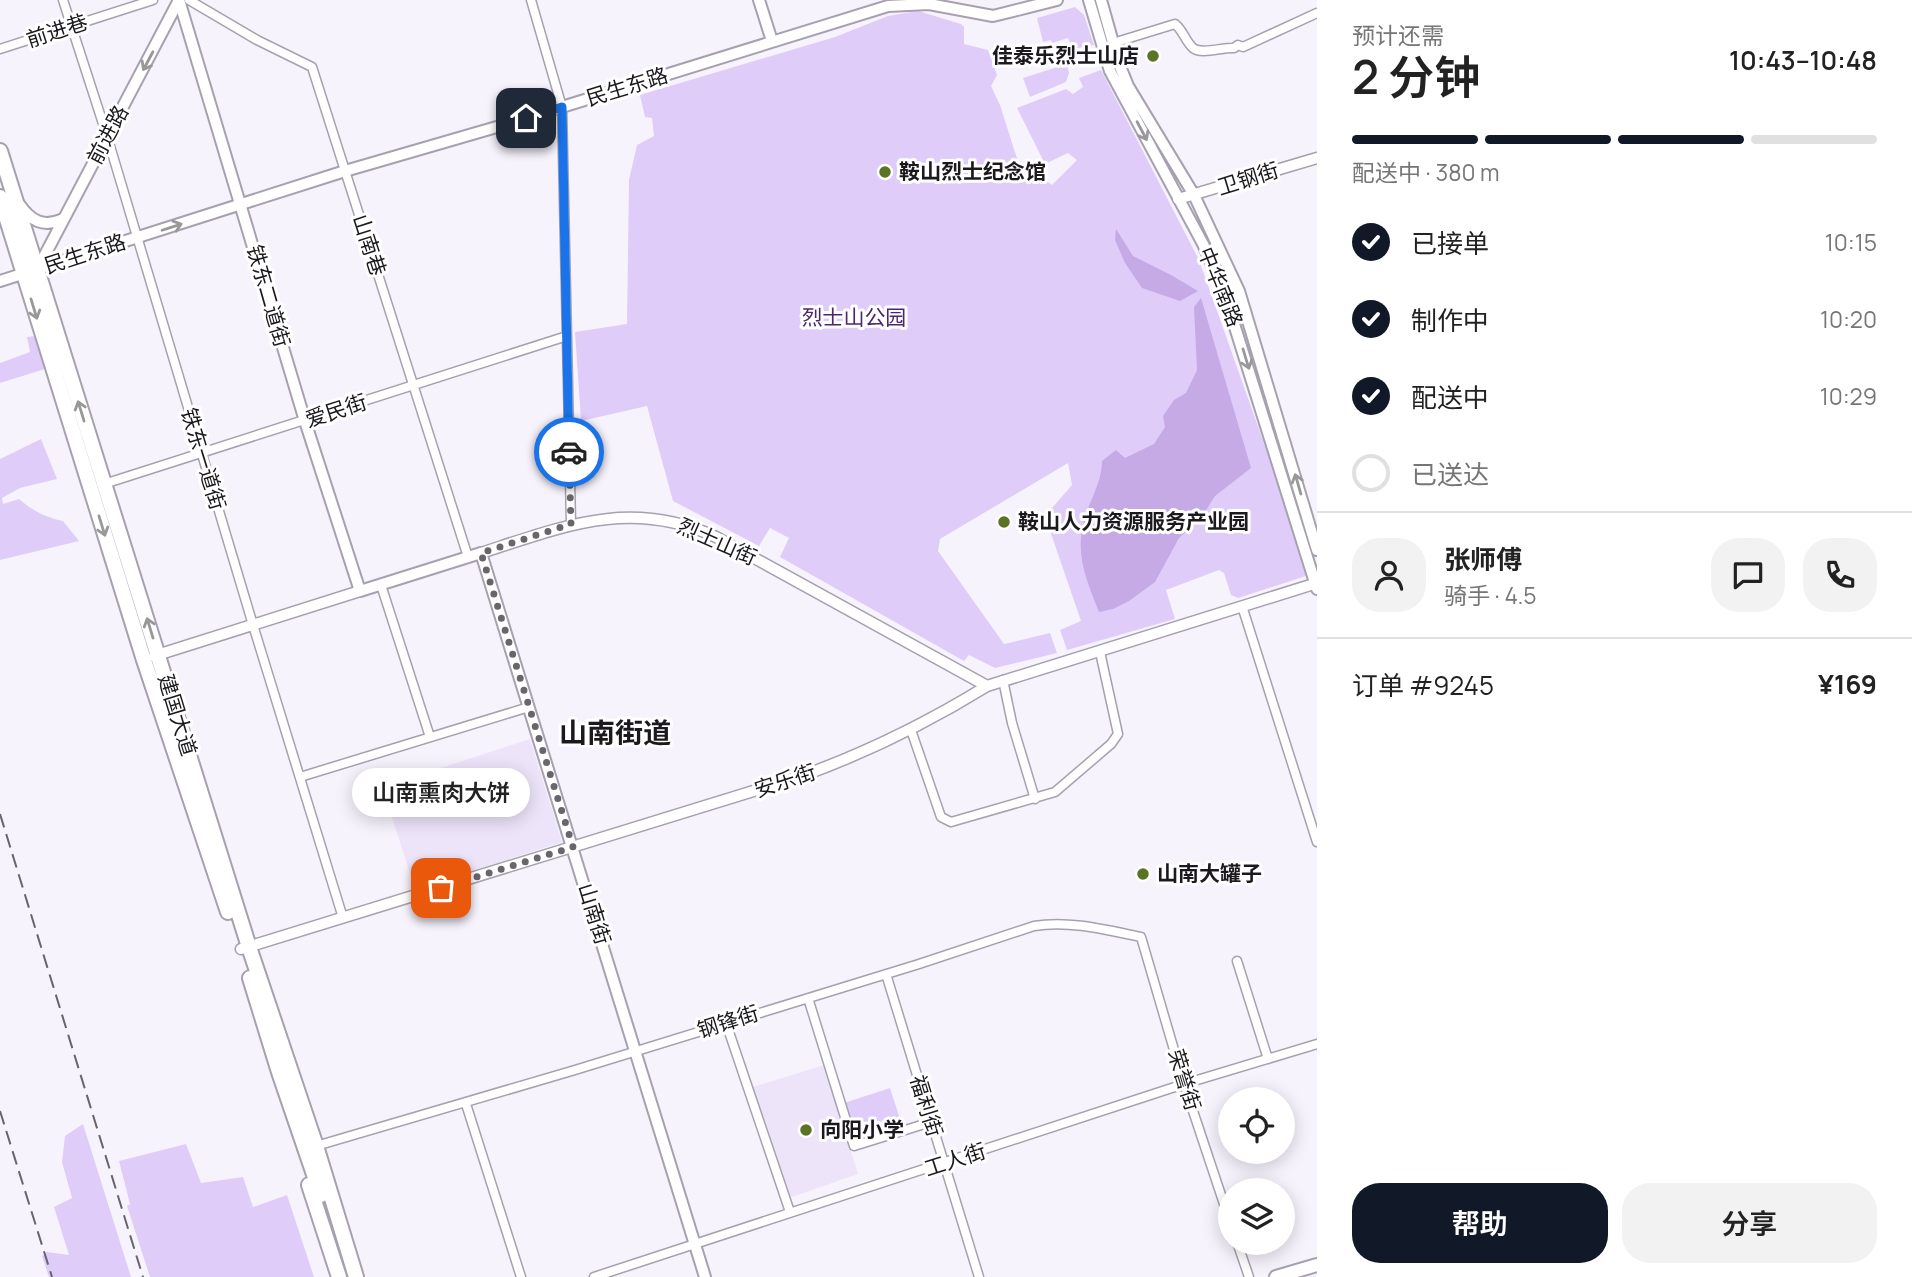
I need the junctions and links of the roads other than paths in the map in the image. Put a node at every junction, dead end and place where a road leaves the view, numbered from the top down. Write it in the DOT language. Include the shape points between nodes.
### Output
graph roads {
  1 [pos="63,0"];
  2 [pos="153,0"];
  3 [pos="179,0"];
  4 [pos="189,0"];
  5 [pos="531,0"];
  6 [pos="759,0"];
  7 [pos="1057,0"];
  8 [pos="1090,0"];
  9 [pos="1101,0"];
  10 [pos="1317,13"];
  11 [pos="71,26"];
  12 [pos="772,41"];
  13 [pos="1112,43"];
  14 [pos="0,49"];
  15 [pos="562,107"];
  16 [pos="107,135"];
  17 [pos="1317,158"];
  18 [pos="1,164"];
  19 [pos="345,171"];
  20 [pos="1194,195"];
  21 [pos="7,197"];
  22 [pos="1178,199"];
  23 [pos="241,205"];
  24 [pos="63,219"];
  25 [pos="137,238"];
  26 [pos="30,272"];
  27 [pos="0,281"];
  28 [pos="566,336"];
  29 [pos="413,386"];
  30 [pos="305,421"];
  31 [pos="202,454"];
  32 [pos="104,484"];
  33 [pos="571,524"];
  34 [pos="1317,550"];
  35 [pos="481,553"];
  36 [pos="468,557"];
  37 [pos="381,585"];
  38 [pos="1316,585"];
  39 [pos="360,591"];
  40 [pos="1242,606"];
  41 [pos="253,625"];
  42 [pos="1100,652"];
  43 [pos="158,655"];
  44 [pos="144,660"];
  45 [pos="1003,680"];
  46 [pos="987,686"];
  47 [pos="529,707"];
  48 [pos="911,730"];
  49 [pos="430,737"];
  50 [pos="300,777"];
  51 [pos="1035,799"];
  52 [pos="1317,842"];
  53 [pos="573,847"];
  54 [pos="343,918"];
  55 [pos="1141,937"];
  56 [pos="245,948"];
  57 [pos="1237,961"];
  58 [pos="886,974"];
  59 [pos="808,998"];
  60 [pos="726,1023"];
  61 [pos="1317,1044"];
  62 [pos="636,1050"];
  63 [pos="1268,1059"];
  64 [pos="279,1072"];
  65 [pos="1184,1084"];
  66 [pos="466,1104"];
  67 [pos="931,1122"];
  68 [pos="316,1146"];
  69 [pos="943,1164"];
  70 [pos="1218,1186"];
  71 [pos="789,1212"];
  72 [pos="694,1243"];
  73 [pos="1241,1255"];
  74 [pos="1317,1265"];
  75 [pos="339,1277"];
  76 [pos="348,1277"];
  77 [pos="356,1277"];
  78 [pos="521,1277"];
  79 [pos="594,1277"];
  80 [pos="705,1277"];
  81 [pos="979,1277"];
  82 [pos="1248,1277"];
  83 [pos="1276,1277"];
  1 -- 11 [label="street, 铁东一道街"];
  2 -- 11 [label="street, 前进巷"];
  3 -- 16 [label="main road, 前进路, one-way"];
  3 -- 23 [label="main road, 铁东二道街"];
  4 -- 19 [label="street, 山南巷" via="312,67"];
  5 -- 15 [label="street"];
  6 -- 12 [label="main road"];
  7 -- 12 [label="main road, 民生东路" via="993,16 929,4 888,6"];
  8 -- 22 [label="main road, 中华南路, one-way" via="1110,71"];
  9 -- 13 [label="main road, 中华南路"];
  10 -- 13 [label="street" via="1243,47 1199,51 1175,24"];
  11 -- 14 [label="street, 前进巷"];
  11 -- 16 [label="street, 铁东一道街"];
  12 -- 15 [label="main road, 民生东路"];
  13 -- 20 [label="main road, 中华南路" via="1128,86"];
  15 -- 19 [label="main road, 民生东路"];
  15 -- 28 [label="street"];
  16 -- 24 [label="main road, 前进路"];
  16 -- 25 [label="street, 铁东一道街"];
  17 -- 20 [label="street, 卫钢街"];
  18 -- 21 [label="highway, 建国大道"];
  19 -- 23 [label="main road, 民生东路"];
  19 -- 29 [label="street, 山南巷"];
  20 -- 22 [label="street, 卫钢街"];
  34 -- 20 [label="main road, 中华南路, one-way" via="1239,291"];
  21 -- 24 [label="main road" via="40,223 51,225"];
  21 -- 26 [label="highway, 建国大道"];
  22 -- 38 [label="main road, 中华南路, one-way" via="1232,313"];
  25 -- 23 [label="main road, 民生东路, one-way"];
  23 -- 30 [label="main road, 铁东二道街"];
  24 -- 26 [label="main road, 前进路"];
  25 -- 26 [label="main road, 民生东路"];
  25 -- 31 [label="street, 铁东一道街"];
  26 -- 27 [label="main road, 民生东路"];
  32 -- 26 [label="highway, 建国大道, one-way"];
  26 -- 44 [label="highway, 建国大道, one-way"];
  28 -- 29 [label="street, 爱民街"];
  28 -- 33 [label="street"];
  29 -- 30 [label="street, 爱民街"];
  29 -- 36 [label="street, 山南巷"];
  30 -- 31 [label="street, 爱民街"];
  30 -- 39 [label="main road, 铁东二道街"];
  31 -- 32 [label="street, 爱民街"];
  31 -- 41 [label="street, 铁东一道街"];
  43 -- 32 [label="highway, 建国大道, one-way"];
  33 -- 35 [label="street, 烈士山街"];
  33 -- 46 [label="street, 烈士山街" via="626,517 676,521 696,528"];
  35 -- 36 [label="main road, 烈士山街"];
  35 -- 47 [label="main road, 山南街"];
  36 -- 37 [label="main road, 烈士山街"];
  37 -- 39 [label="main road, 烈士山街"];
  37 -- 49 [label="street"];
  38 -- 40 [label="street, 安乐街"];
  39 -- 41 [label="street, 烈士山街"];
  40 -- 42 [label="street, 安乐街"];
  40 -- 52 [label="street"];
  41 -- 43 [label="street, 烈士山街"];
  41 -- 50 [label="street, 铁东一道街"];
  42 -- 45 [label="street, 安乐街"];
  42 -- 51 [label="street" via="1118,734 1055,792"];
  43 -- 44 [label="street, 烈士山街"];
  43 -- 56 [label="highway, 建国大道"];
  44 -- 56 [label="highway, 建国大道"];
  45 -- 46 [label="street, 安乐街"];
  45 -- 51 [label="street"];
  46 -- 48 [label="street, 安乐街"];
  47 -- 49 [label="street"];
  47 -- 53 [label="main road, 山南街"];
  48 -- 51 [label="street" via="941,817 951,822"];
  48 -- 53 [label="street, 安乐街" via="799,777"];
  49 -- 50 [label="street"];
  50 -- 54 [label="street, 铁东一道街"];
  53 -- 54 [label="street, 安乐街"];
  53 -- 62 [label="main road, 山南街"];
  54 -- 56 [label="street, 安乐街"];
  55 -- 58 [label="street, 钢锋街" via="1051,923"];
  55 -- 65 [label="street, 荣誉街"];
  56 -- 64 [label="highway, 建国大道"];
  56 -- 68 [label="highway, 建国大道"];
  57 -- 63 [label="street"];
  58 -- 59 [label="street, 钢锋街"];
  58 -- 67 [label="street, 福利街"];
  59 -- 60 [label="street, 钢锋街"];
  59 -- 67 [label="street" via="854,1146"];
  60 -- 62 [label="street, 钢锋街"];
  60 -- 71 [label="street"];
  61 -- 63 [label="street, 工人街"];
  62 -- 66 [label="street, 钢锋街"];
  62 -- 72 [label="main road, 山南街"];
  63 -- 65 [label="street, 工人街"];
  64 -- 75 [label="highway" via="295,1141"];
  64 -- 76 [label="highway, 建国大道"];
  65 -- 69 [label="street, 工人街"];
  65 -- 70 [label="street, 荣誉街"];
  66 -- 68 [label="street, 钢锋街"];
  66 -- 78 [label="street"];
  67 -- 69 [label="street, 福利街"];
  68 -- 77 [label="highway, 建国大道"];
  69 -- 71 [label="street, 工人街"];
  69 -- 81 [label="street, 福利街"];
  71 -- 72 [label="street, 工人街"];
  72 -- 79 [label="street, 工人街"];
  72 -- 80 [label="main road, 山南街"];
  73 -- 82 [label="street"];
  74 -- 83 [label="main road"];
}
